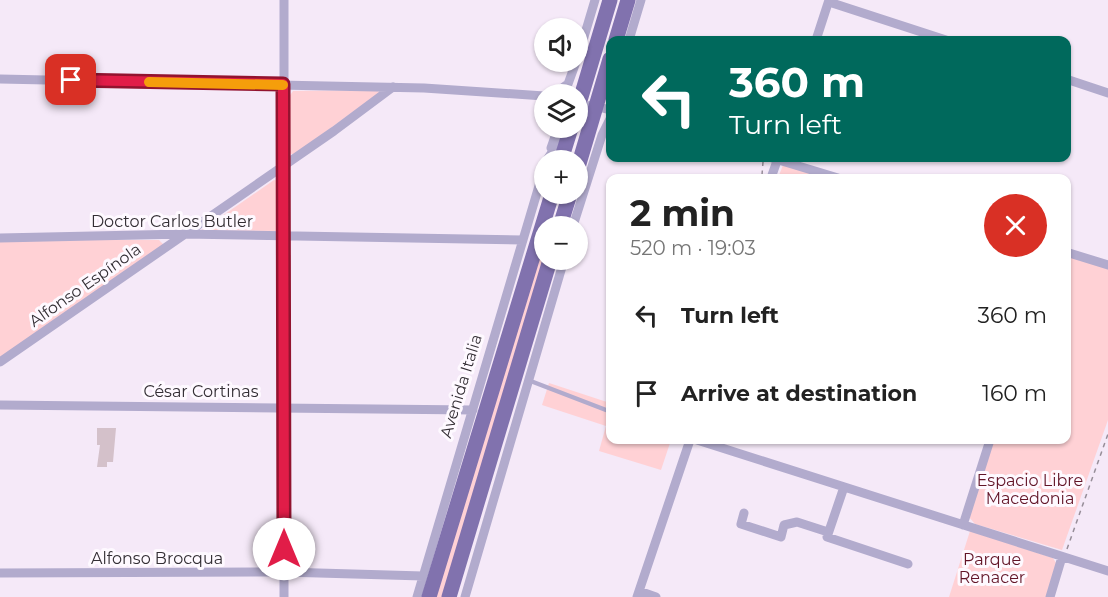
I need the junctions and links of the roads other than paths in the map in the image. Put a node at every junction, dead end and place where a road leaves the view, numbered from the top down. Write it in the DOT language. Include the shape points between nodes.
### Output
graph roads {
  1 [pos="284,0"];
  2 [pos="595,0"];
  3 [pos="610,0"];
  4 [pos="628,0"];
  5 [pos="641,0"];
  6 [pos="829,1"];
  7 [pos="588,23"];
  8 [pos="617,36"];
  9 [pos="629,36"];
  10 [pos="817,36"];
  11 [pos="934,36"];
  12 [pos="604,41"];
  13 [pos="0,79"];
  14 [pos="1071,81"];
  15 [pos="283,84"];
  16 [pos="586,84"];
  17 [pos="393,87"];
  18 [pos="606,87"];
  19 [pos="1108,93"];
  20 [pos="534,95"];
  21 [pos="588,106"];
  22 [pos="603,108"];
  23 [pos="606,127"];
  24 [pos="588,152"];
  25 [pos="588,159"];
  26 [pos="788,162"];
  27 [pos="283,166"];
  28 [pos="826,174"];
  29 [pos="539,204"];
  30 [pos="541,204"];
  31 [pos="185,234"];
  32 [pos="283,236"];
  33 [pos="0,238"];
  34 [pos="523,240"];
  35 [pos="1071,254"];
  36 [pos="1108,265"];
  37 [pos="548,270"];
  38 [pos="560,270"];
  39 [pos="0,362"];
  40 [pos="522,378"];
  41 [pos="0,405"];
  42 [pos="284,406"];
  43 [pos="473,410"];
  44 [pos="606,410"];
  45 [pos="689,444"];
  46 [pos="710,444"];
  47 [pos="989,444"];
  48 [pos="844,487"];
  49 [pos="744,513"];
  50 [pos="963,525"];
  51 [pos="828,532"];
  52 [pos="1062,557"];
  53 [pos="908,564"];
  54 [pos="1108,571"];
  55 [pos="284,572"];
  56 [pos="0,573"];
  57 [pos="423,576"];
  58 [pos="638,594"];
  59 [pos="284,597"];
  60 [pos="417,597"];
  61 [pos="429,597"];
  62 [pos="449,597"];
  63 [pos="465,597"];
  64 [pos="656,597"];
  65 [pos="1050,597"];
  1 -- 15 [label="street"];
  2 -- 7 [label="street"];
  3 -- 12 [label="main road"];
  4 -- 8 [label="main road"];
  5 -- 9 [label="street"];
  6 -- 10 [label="street"];
  6 -- 11 [label="street"];
  12 -- 16 [label="main road"];
  12 -- 22 [label="main road" via="592,94"];
  13 -- 15 [label="street"];
  14 -- 19 [label="street"];
  15 -- 17 [label="street"];
  15 -- 27 [label="street"];
  17 -- 20 [label="street"];
  17 -- 27 [label="street, Alfonso Espínola"];
  18 -- 22 [label="main road"];
  21 -- 22 [label="street"];
  22 -- 24 [label="main road"];
  23 -- 25 [label="street"];
  26 -- 28 [label="street"];
  27 -- 31 [label="street, Alfonso Espínola"];
  27 -- 32 [label="street"];
  29 -- 34 [label="street, Avenida Italia"];
  30 -- 61 [label="main road, Avenida Italia"];
  31 -- 32 [label="street, Doctor Carlos Butler"];
  31 -- 33 [label="street, Doctor Carlos Butler"];
  31 -- 39 [label="street, Alfonso Espínola"];
  32 -- 34 [label="street, Doctor Carlos Butler"];
  32 -- 42 [label="street"];
  34 -- 43 [label="street, Avenida Italia"];
  35 -- 36 [label="street"];
  37 -- 40 [label="main road"];
  38 -- 40 [label="street"];
  40 -- 44 [label="lane"];
  40 -- 62 [label="main road"];
  40 -- 63 [label="street"];
  41 -- 42 [label="street, César Cortinas"];
  42 -- 43 [label="street, César Cortinas"];
  42 -- 55 [label="street"];
  43 -- 57 [label="street, Avenida Italia"];
  45 -- 58 [label="street"];
  46 -- 48 [label="street"];
  47 -- 50 [label="street"];
  48 -- 50 [label="street"];
  48 -- 51 [label="street"];
  49 -- 51 [label="street" via="741,524 781,537 784,525 797,522"];
  50 -- 52 [label="street"];
  51 -- 53 [label="street" via="827,537"];
  52 -- 54 [label="street"];
  52 -- 65 [label="street"];
  55 -- 56 [label="street, Alfonso Brocqua"];
  55 -- 57 [label="street, Alfonso Brocqua"];
  55 -- 59 [label="street"];
  57 -- 60 [label="street, Avenida Italia"];
  58 -- 64 [label="street"];
}
